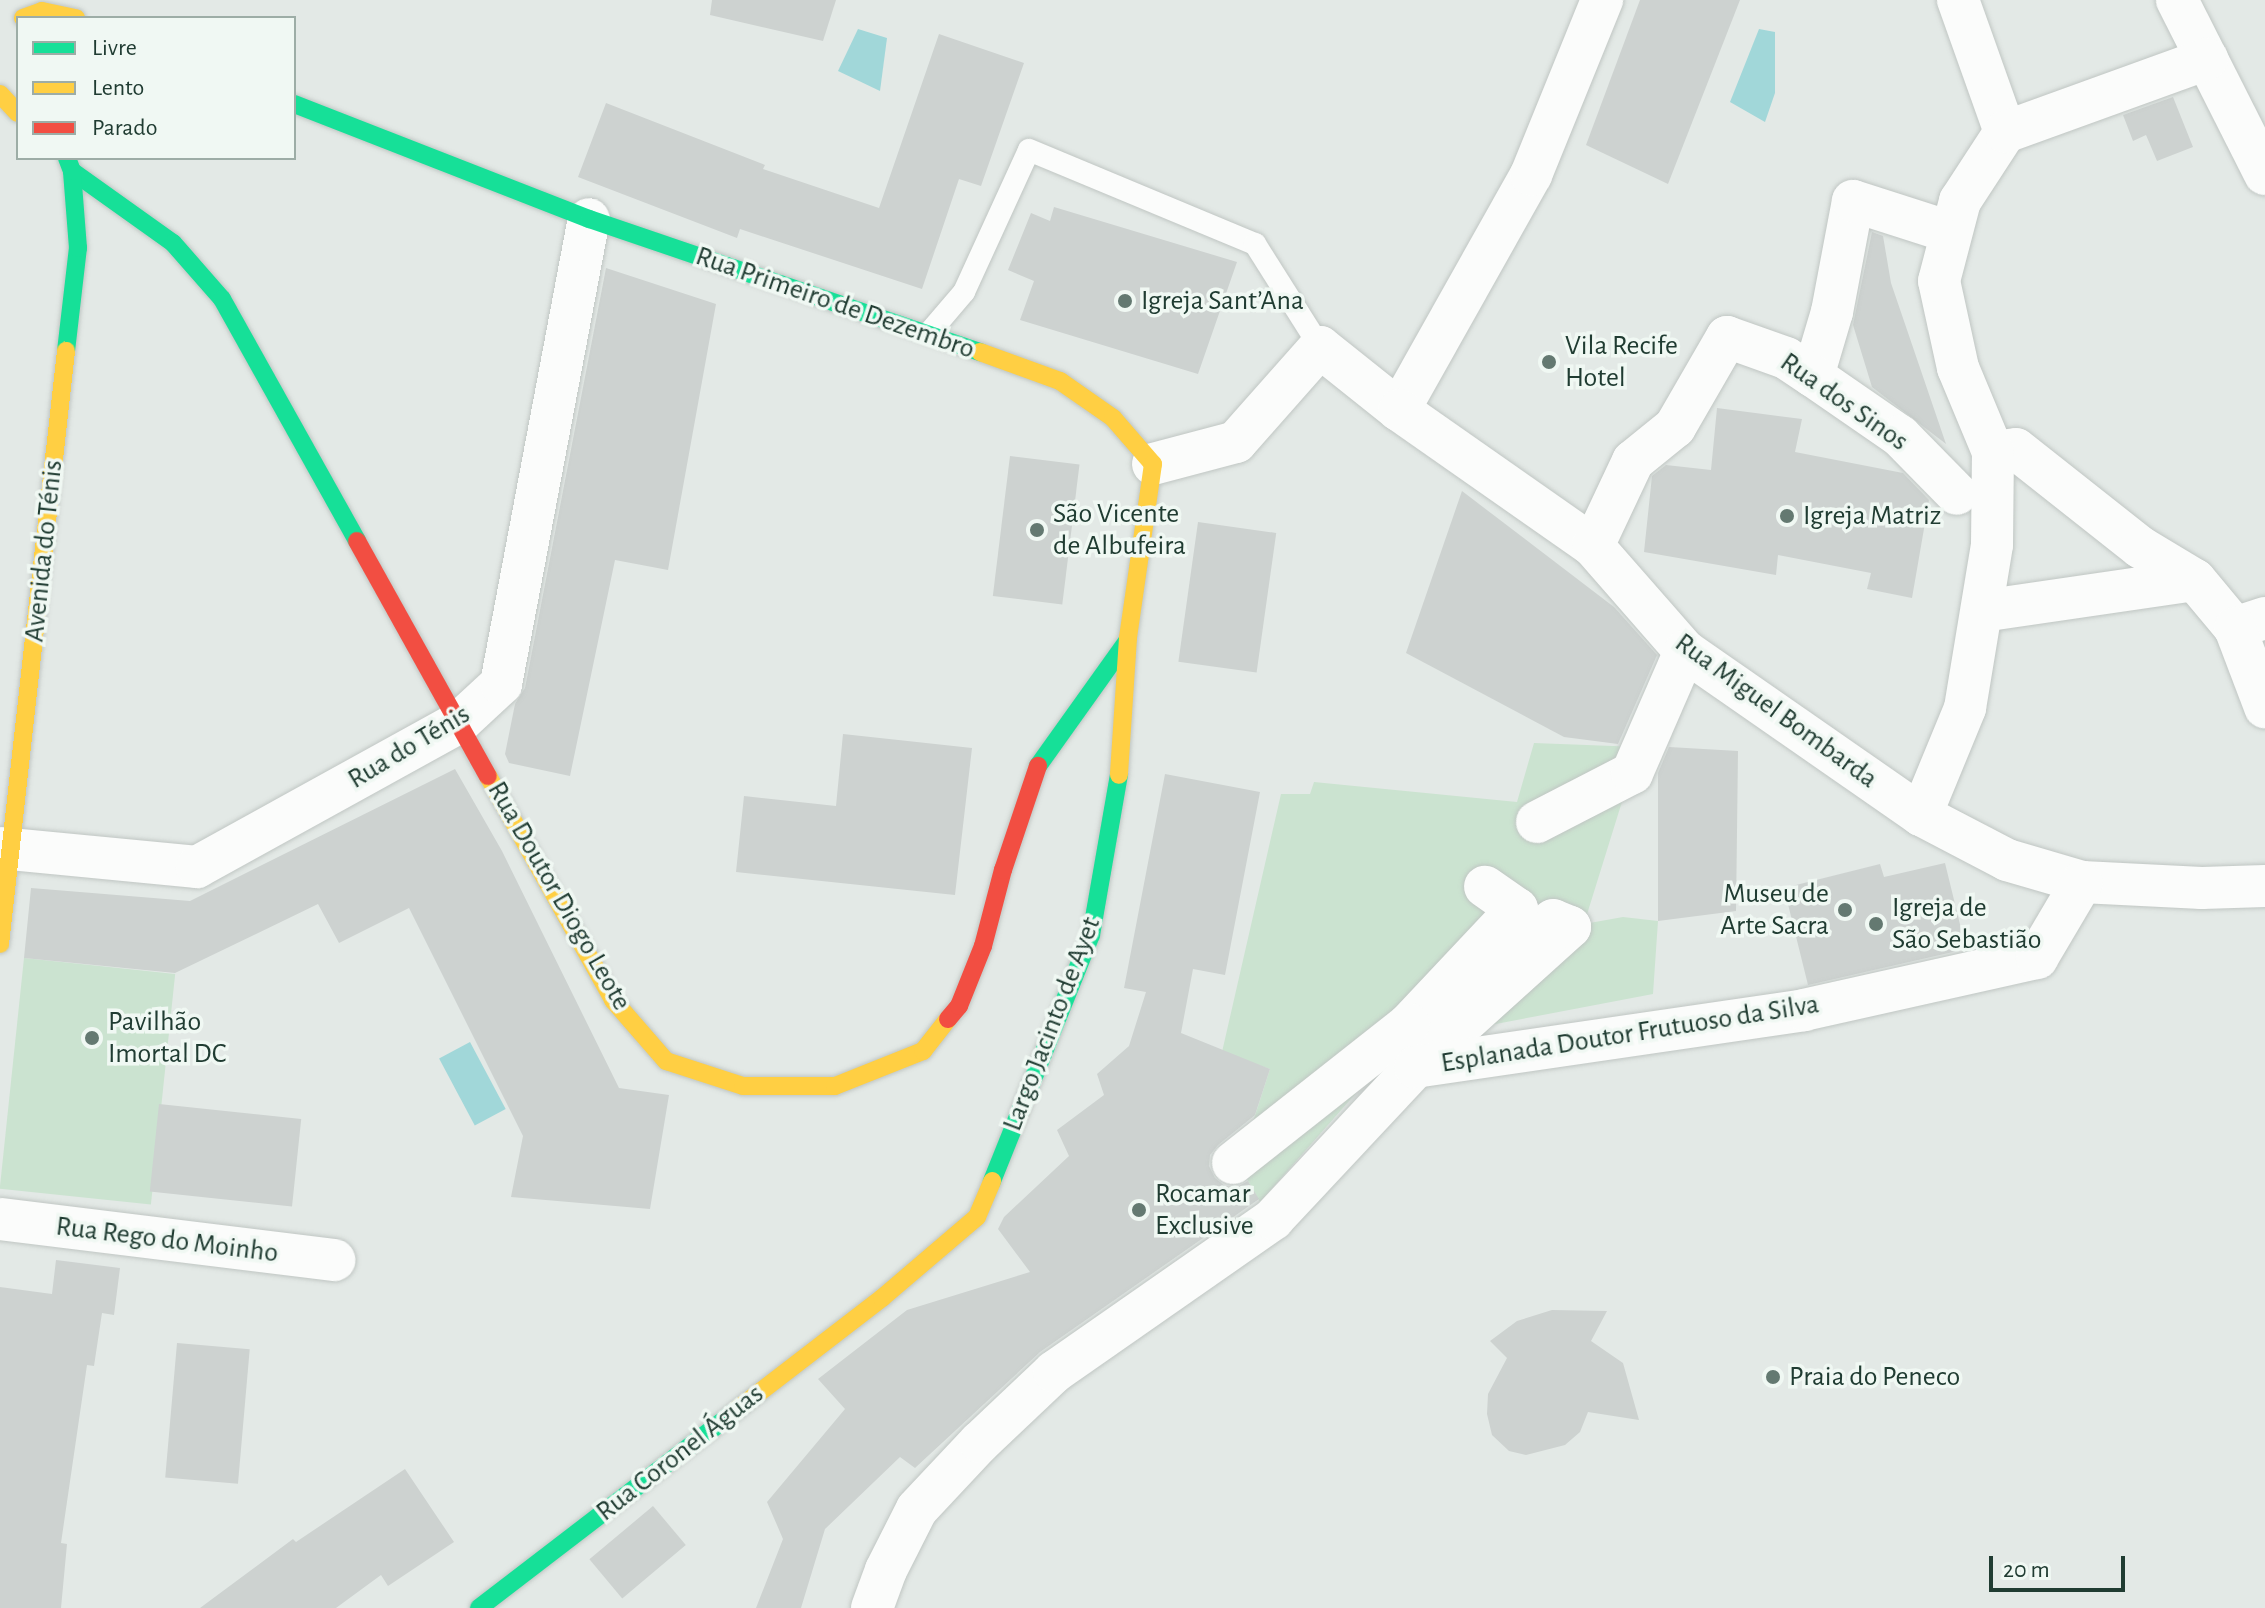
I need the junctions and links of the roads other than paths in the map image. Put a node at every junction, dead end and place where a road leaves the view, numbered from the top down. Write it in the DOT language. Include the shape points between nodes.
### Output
graph roads {
  1 [pos="1602,0"];
  2 [pos="1958,0"];
  3 [pos="2177,0"];
  4 [pos="48,6"];
  5 [pos="30,16"];
  6 [pos="71,16"];
  7 [pos="2207,59"];
  8 [pos="0,94"];
  9 [pos="296,105"];
  10 [pos="16,113"];
  11 [pos="2005,132"];
  12 [pos="70,165"];
  13 [pos="2265,174"];
  14 [pos="589,219"];
  15 [pos="1950,232"];
  16 [pos="929,333"];
  17 [pos="1320,347"];
  18 [pos="1813,376"];
  19 [pos="1399,410"];
  20 [pos="1993,452"];
  21 [pos="1153,464"];
  22 [pos="1957,494"];
  23 [pos="1593,546"];
  24 [pos="2195,580"];
  25 [pos="1982,611"];
  26 [pos="2250,623"];
  27 [pos="1128,638"];
  28 [pos="1685,651"];
  29 [pos="2265,707"];
  30 [pos="460,722"];
  31 [pos="1921,815"];
  32 [pos="1537,822"];
  33 [pos="5,848"];
  34 [pos="2082,882"];
  35 [pos="2265,886"];
  36 [pos="1485,887"];
  37 [pos="0,944"];
  38 [pos="1409,1024"];
  39 [pos="1415,1067"];
  40 [pos="1233,1163"];
  41 [pos="0,1219"];
  42 [pos="334,1260"];
  43 [pos="882,1298"];
  44 [pos="479,1608"];
  45 [pos="872,1608"];
  1 -- 19 [label="street" via="1531,175"];
  2 -- 11 [label="street"];
  3 -- 7 [label="street"];
  4 -- 5 [label="street"];
  4 -- 6 [label="street"];
  7 -- 11 [label="street"];
  7 -- 13 [label="street"];
  8 -- 10 [label="street"];
  9 -- 14 [label="street, Rua Primeiro de Dezembro"];
  11 -- 15 [label="street" via="1960,201"];
  12 -- 30 [label="street, Rua Doutor Diogo Leote" via="173,243 222,299"];
  12 -- 33 [label="street, Avenida do Ténis" via="78,248"];
  14 -- 16 [label="street, Rua Primeiro de Dezembro"];
  14 -- 30 [label="street, Rua do Ténis" via="501,684"];
  15 -- 18 [label="street" via="1853,201 1832,312"];
  15 -- 20 [label="street" via="1939,281 1958,368"];
  16 -- 17 [label="lane" via="964,292 1029,150 1255,244"];
  16 -- 21 [label="street, Rua Primeiro de Dezembro" via="1060,381 1113,418"];
  17 -- 19 [label="street, Rua Miguel Bombarda"];
  17 -- 21 [label="street" via="1236,442"];
  18 -- 22 [label="street, Rua dos Sinos" via="1900,436"];
  18 -- 23 [label="street, Rua dos Sinos" via="1786,358 1727,337 1675,427 1633,461"];
  19 -- 23 [label="street, Rua Miguel Bombarda"];
  20 -- 24 [label="street" via="2016,449 2140,547"];
  20 -- 25 [label="street" via="1992,545"];
  21 -- 27 [label="street, Largo Jacinto de Ayet"];
  23 -- 28 [label="street, Rua Miguel Bombarda"];
  24 -- 25 [label="street"];
  24 -- 26 [label="street"];
  25 -- 31 [label="street" via="1965,708"];
  26 -- 29 [label="street"];
  27 -- 30 [label="street, Rua Doutor Diogo Leote" via="1039,763 983,946 959,1006 923,1051 835,1086 743,1086 666,1061 613,1000"];
  27 -- 43 [label="street, Largo Jacinto de Ayet" via="1117,800 1091,935 977,1217"];
  28 -- 31 [label="street, Rua Miguel Bombarda"];
  28 -- 32 [label="street" via="1632,773"];
  30 -- 33 [label="street, Rua do Ténis" via="197,867"];
  31 -- 34 [label="street, Rua Miguel Bombarda" via="2007,860"];
  33 -- 37 [label="street, Avenida do Ténis"];
  34 -- 35 [label="street, Rua Miguel Bombarda"];
  34 -- 39 [label="street, Esplanada Doutor Frutuoso da Silva" via="2037,958 1804,1010"];
  36 -- 38 [label="street" via="1517,909"];
  38 -- 39 [label="street" via="1438,1018 1553,920 1570,927"];
  38 -- 40 [label="street"];
  39 -- 45 [label="street, Esplanada Doutor Frutuoso da Silva" via="1273,1219 1054,1372 980,1442 917,1509"];
  41 -- 42 [label="street, Rua Rego do Moinho"];
  43 -- 44 [label="street, Rua Coronel Águas"];
}
